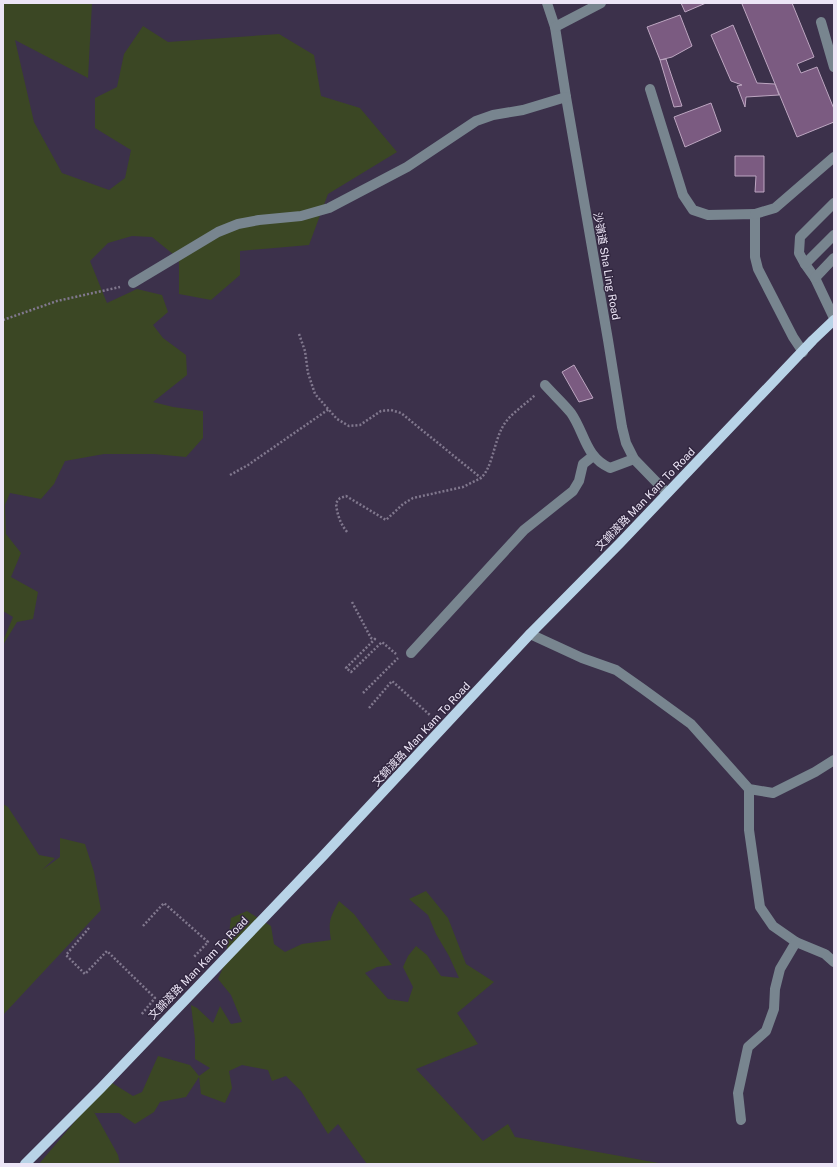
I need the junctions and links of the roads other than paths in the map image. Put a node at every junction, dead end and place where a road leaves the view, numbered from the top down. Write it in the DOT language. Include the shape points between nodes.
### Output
graph roads {
  1 [pos="547,3"];
  2 [pos="602,3"];
  3 [pos="821,22"];
  4 [pos="555,27"];
  5 [pos="834,67"];
  6 [pos="650,89"];
  7 [pos="566,98"];
  8 [pos="834,157"];
  9 [pos="834,203"];
  10 [pos="755,214"];
  11 [pos="834,235"];
  12 [pos="834,258"];
  13 [pos="805,264"];
  14 [pos="815,278"];
  15 [pos="133,283"];
  16 [pos="834,319"];
  17 [pos="802,352"];
  18 [pos="545,385"];
  19 [pos="593,456"];
  20 [pos="634,459"];
  21 [pos="667,493"];
  22 [pos="530,634"];
  23 [pos="411,653"];
  24 [pos="834,760"];
  25 [pos="750,789"];
  26 [pos="796,942"];
  27 [pos="834,962"];
  28 [pos="741,1120"];
  29 [pos="25,1164"];
  1 -- 4 [label="street, 沙嶺道 Sha Ling Road"];
  2 -- 4 [label="street"];
  3 -- 5 [label="street"];
  4 -- 7 [label="street, 沙嶺道 Sha Ling Road"];
  6 -- 10 [label="street" via="683,195 693,210 708,215"];
  7 -- 15 [label="street" via="494,115 476,122 407,167 329,208 301,216 245,222 218,232"];
  7 -- 20 [label="street, 沙嶺道 Sha Ling Road" via="622,427 626,444"];
  8 -- 10 [label="street" via="774,208"];
  9 -- 13 [label="street" via="800,237 799,253"];
  10 -- 17 [label="street" via="755,257 758,269"];
  11 -- 13 [label="street"];
  12 -- 14 [label="street"];
  13 -- 14 [label="street"];
  14 -- 16 [label="street"];
  16 -- 17 [label="main road, 文錦渡路 Man Kam To Road"];
  17 -- 21 [label="main road, 文錦渡路 Man Kam To Road"];
  18 -- 19 [label="street" via="571,413"];
  19 -- 20 [label="street" via="610,468"];
  19 -- 23 [label="street" via="583,464 579,481 573,491 524,530"];
  20 -- 21 [label="street, 沙嶺道 Sha Ling Road"];
  21 -- 22 [label="main road, 文錦渡路 Man Kam To Road"];
  22 -- 25 [label="street" via="582,658 616,670 643,689 691,724"];
  22 -- 29 [label="main road, 文錦渡路 Man Kam To Road" via="101,1088"];
  24 -- 25 [label="street" via="773,793"];
  25 -- 26 [label="street" via="750,830 760,907 773,926"];
  26 -- 27 [label="street" via="826,954"];
  26 -- 28 [label="street" via="780,969 774,1009 766,1031 748,1048 738,1093"];
}
